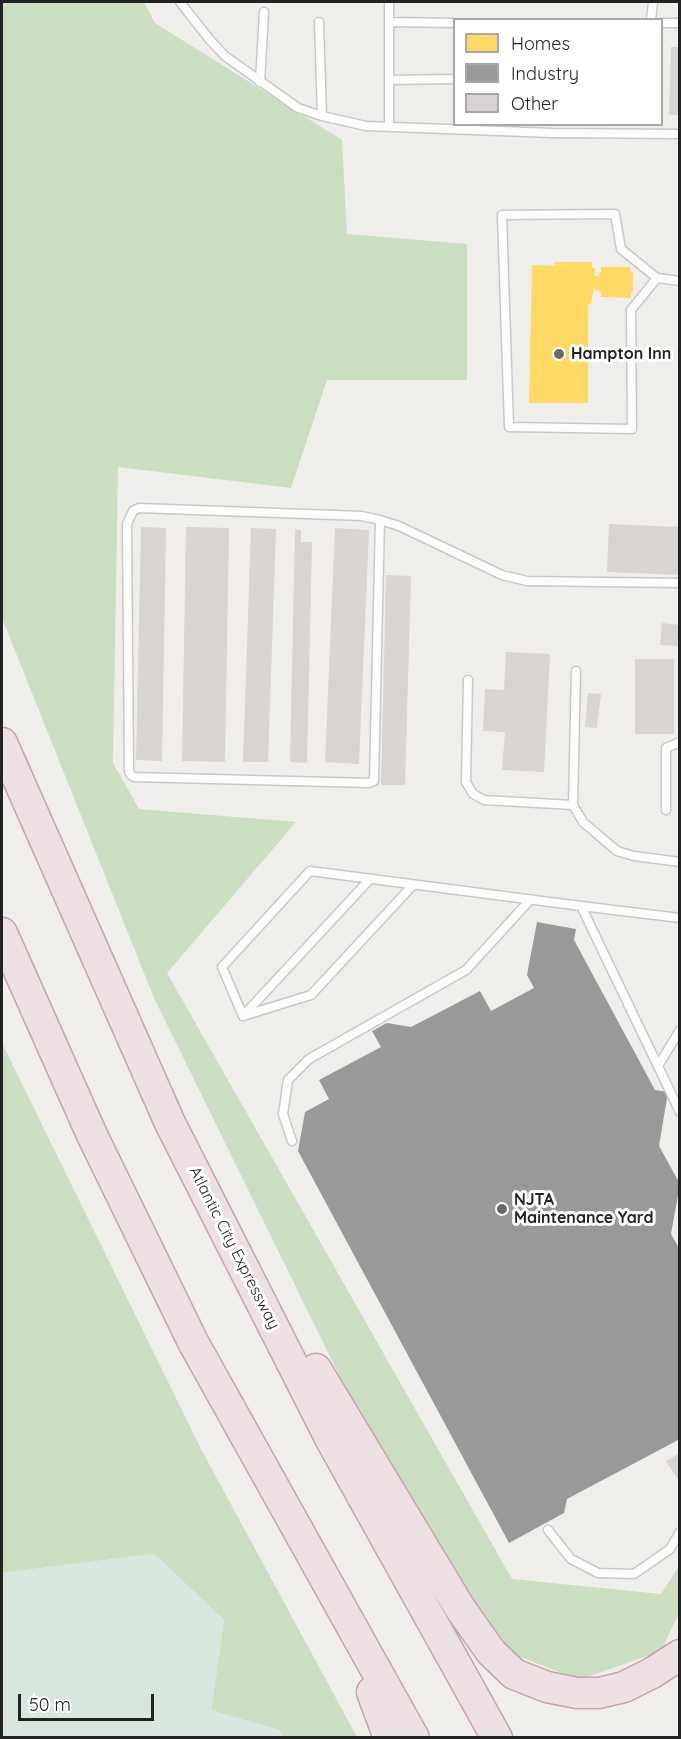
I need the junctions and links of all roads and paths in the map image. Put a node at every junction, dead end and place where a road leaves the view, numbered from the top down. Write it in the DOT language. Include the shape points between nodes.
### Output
graph roads {
  1 [pos="180,2"];
  2 [pos="389,2"];
  3 [pos="653,2"];
  4 [pos="264,12"];
  5 [pos="651,18"];
  6 [pos="319,22"];
  7 [pos="389,22"];
  8 [pos="453,22"];
  9 [pos="663,23"];
  10 [pos="680,24"];
  11 [pos="453,79"];
  12 [pos="389,80"];
  13 [pos="260,82"];
  14 [pos="321,116"];
  15 [pos="389,127"];
  16 [pos="650,129"];
  17 [pos="680,134"];
  18 [pos="657,278"];
  19 [pos="680,281"];
  20 [pos="380,520"];
  21 [pos="680,583"];
  22 [pos="576,671"];
  23 [pos="468,680"];
  24 [pos="680,742"];
  25 [pos="2,743"];
  26 [pos="573,805"];
  27 [pos="666,810"];
  28 [pos="680,862"];
  29 [pos="370,879"];
  30 [pos="413,885"];
  31 [pos="530,900"];
  32 [pos="581,906"];
  33 [pos="680,918"];
  34 [pos="2,933"];
  35 [pos="243,1016"];
  36 [pos="680,1030"];
  37 [pos="658,1066"];
  38 [pos="680,1112"];
  39 [pos="170,1123"];
  40 [pos="292,1141"];
  41 [pos="548,1530"];
  42 [pos="680,1532"];
  43 [pos="314,1560"];
  44 [pos="680,1655"];
  45 [pos="389,1737"];
  46 [pos="414,1737"];
  47 [pos="497,1737"];
  1 -- 13 [label="lane" via="225,56"];
  2 -- 7 [label="lane"];
  3 -- 5 [label="lane"];
  4 -- 13 [label="lane"];
  6 -- 14 [label="lane"];
  7 -- 8 [label="lane"];
  7 -- 12 [label="lane"];
  9 -- 10 [label="lane"];
  11 -- 12 [label="lane"];
  12 -- 15 [label="lane"];
  13 -- 14 [label="lane" via="298,108"];
  14 -- 15 [label="lane"];
  15 -- 16 [label="lane" via="552,133"];
  16 -- 17 [label="lane"];
  18 -- 18 [label="lane" via="621,249 615,214 502,215 509,427 632,429 630,310"];
  18 -- 19 [label="lane"];
  20 -- 20 [label="lane" via="362,516 139,508 133,511 127,524 131,775 374,781"];
  20 -- 21 [label="lane" via="502,575 527,581"];
  22 -- 26 [label="lane"];
  23 -- 26 [label="lane" via="466,782 473,794 484,800"];
  24 -- 27 [label="lane" via="666,748"];
  25 -- 39 [label="highway, Atlantic City Expressway"];
  26 -- 28 [label="lane" via="583,822 617,851"];
  29 -- 30 [label="lane"];
  29 -- 35 [label="lane"];
  29 -- 35 [label="lane" via="310,871 222,967"];
  30 -- 31 [label="lane"];
  30 -- 35 [label="lane" via="311,995"];
  31 -- 32 [label="lane"];
  31 -- 40 [label="lane" via="466,970 309,1059 288,1080 283,1114"];
  32 -- 33 [label="lane"];
  32 -- 37 [label="lane"];
  34 -- 43 [label="highway" via="92,1135 193,1342"];
  36 -- 37 [label="lane"];
  37 -- 38 [label="lane"];
  39 -- 44 [label="highway" via="460,1608 491,1652 514,1674 547,1687 588,1693 624,1687"];
  39 -- 47 [label="highway, Atlantic City Expressway" via="331,1440"];
  41 -- 42 [label="lane" via="571,1559 598,1573 634,1574 670,1549"];
  43 -- 45 [label="highway"];
  43 -- 46 [label="highway"];
}
